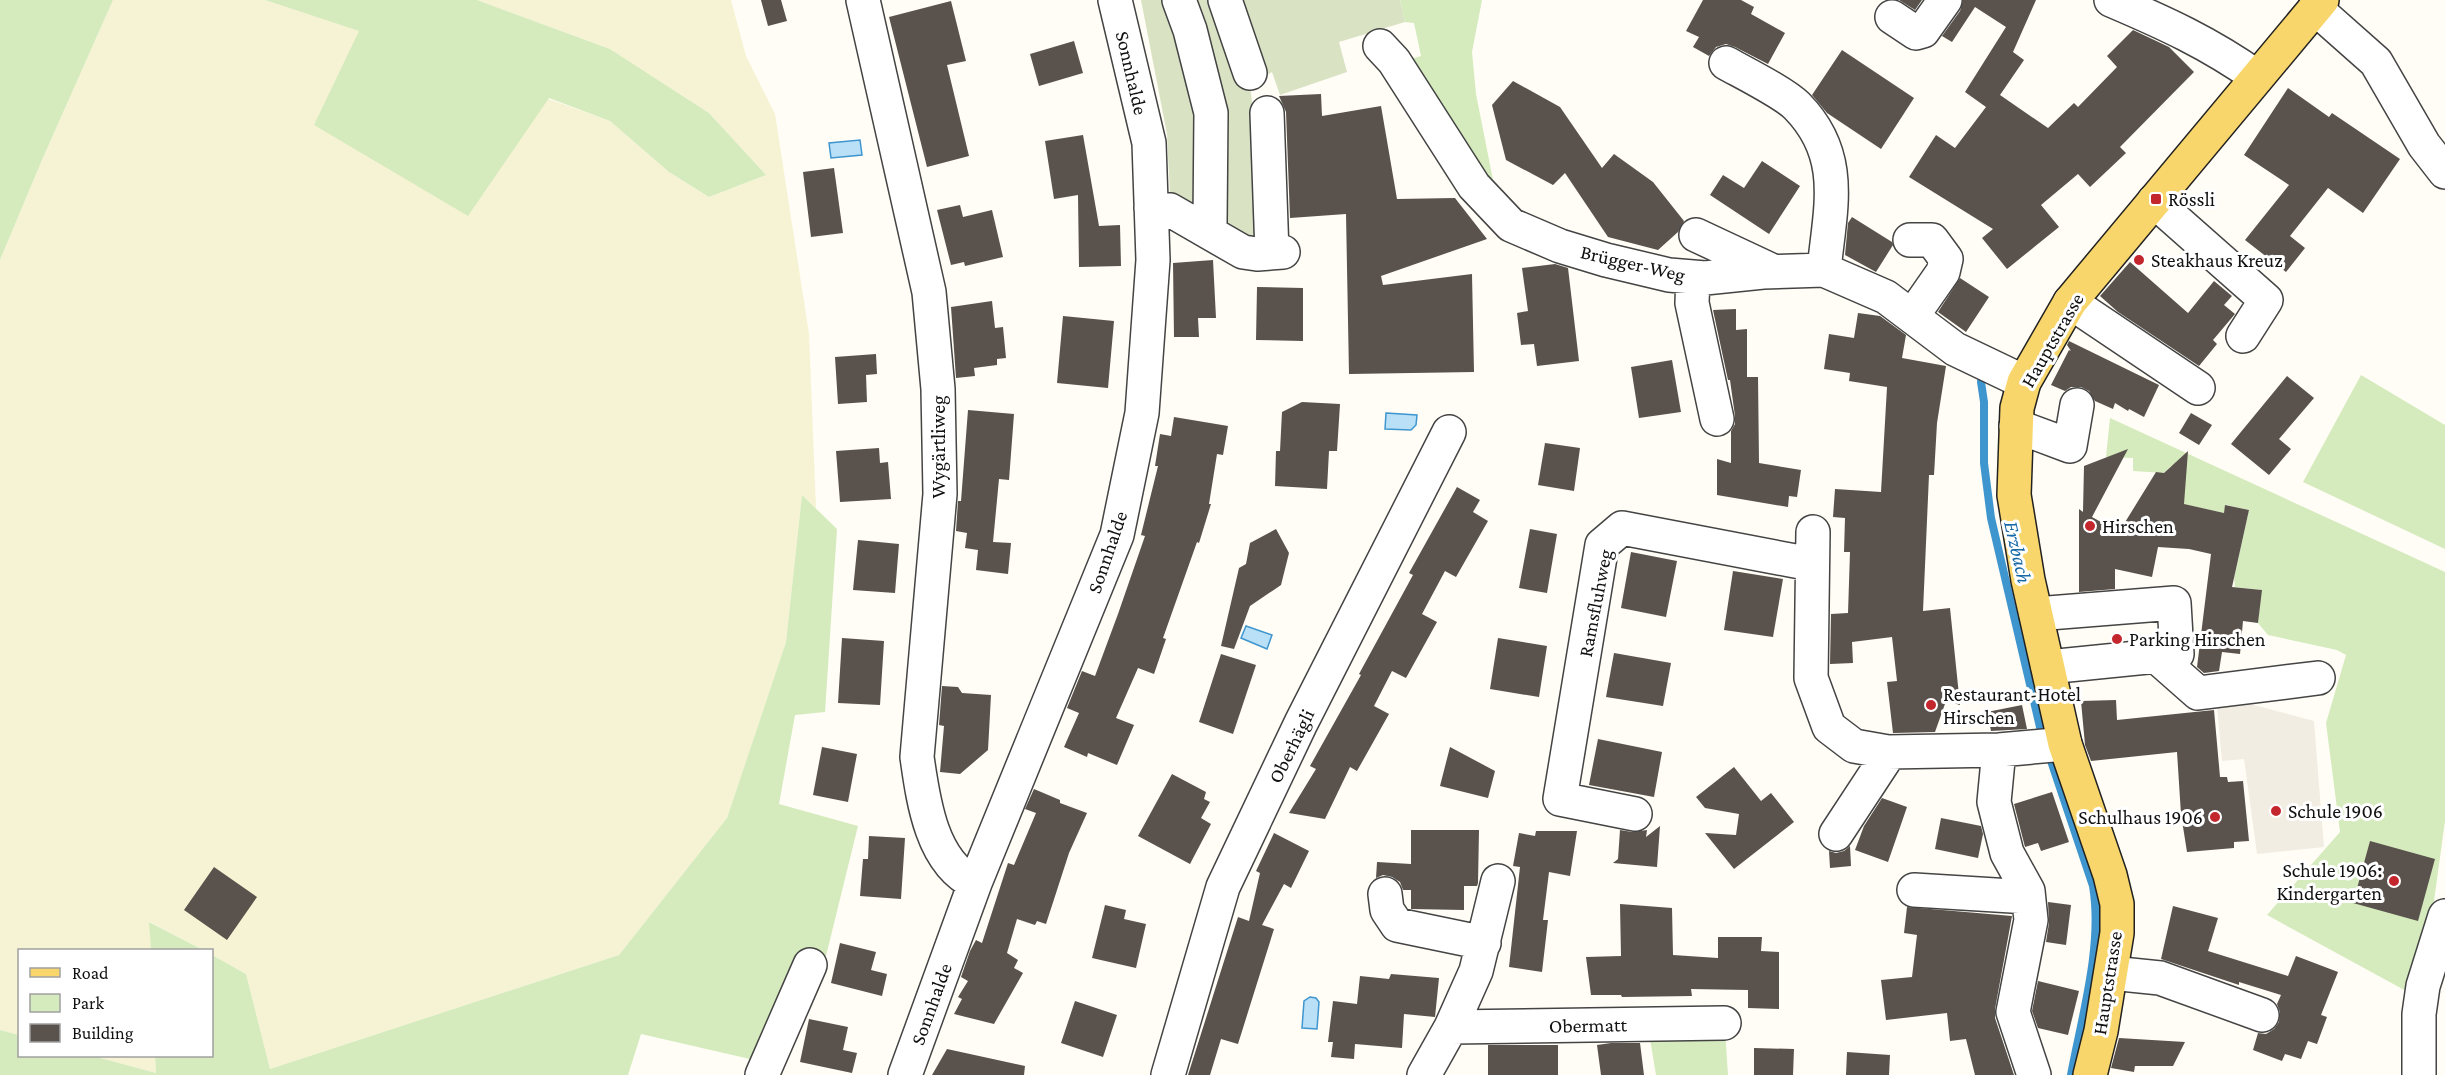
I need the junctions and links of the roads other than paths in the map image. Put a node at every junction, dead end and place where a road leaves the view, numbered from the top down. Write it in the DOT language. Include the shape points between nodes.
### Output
graph roads {
  1 [pos="863,0"];
  2 [pos="1115,0"];
  3 [pos="1179,0"];
  4 [pos="1225,0"];
  5 [pos="1945,0"];
  6 [pos="2111,0"];
  7 [pos="2319,4"];
  8 [pos="1892,17"];
  9 [pos="1380,46"];
  10 [pos="1726,63"];
  11 [pos="1250,73"];
  12 [pos="2257,78"];
  13 [pos="1267,113"];
  14 [pos="2445,172"];
  15 [pos="2154,201"];
  16 [pos="1151,208"];
  17 [pos="1208,230"];
  18 [pos="1695,235"];
  19 [pos="1910,240"];
  20 [pos="1824,270"];
  21 [pos="1775,272"];
  22 [pos="1694,277"];
  23 [pos="2070,302"];
  24 [pos="1913,315"];
  25 [pos="2243,336"];
  26 [pos="2024,382"];
  27 [pos="2198,388"];
  28 [pos="2077,405"];
  29 [pos="1717,419"];
  30 [pos="2016,426"];
  31 [pos="1449,432"];
  32 [pos="1813,532"];
  33 [pos="1811,564"];
  34 [pos="2036,614"];
  35 [pos="2156,656"];
  36 [pos="2048,667"];
  37 [pos="2318,678"];
  38 [pos="2065,744"];
  39 [pos="1999,750"];
  40 [pos="1888,752"];
  41 [pos="1635,814"];
  42 [pos="1836,834"];
  43 [pos="1498,881"];
  44 [pos="975,883"];
  45 [pos="1914,890"];
  46 [pos="1385,894"];
  47 [pos="2028,897"];
  48 [pos="2445,916"];
  49 [pos="1484,943"];
  50 [pos="810,965"];
  51 [pos="2111,973"];
  52 [pos="2262,1015"];
  53 [pos="1724,1023"];
  54 [pos="1451,1027"];
  55 [pos="762,1075"];
  56 [pos="905,1075"];
  57 [pos="1168,1075"];
  58 [pos="1424,1075"];
  59 [pos="2034,1075"];
  60 [pos="2090,1075"];
  61 [pos="2420,1075"];
  1 -- 44 [label="street, Wygärtliweg" via="929,291 938,388 940,494 917,757 922,791 939,845 949,862"];
  2 -- 16 [label="street, Sonnhalde" via="1149,143"];
  3 -- 17 [label="street" via="1211,113"];
  4 -- 11 [label="street"];
  5 -- 8 [label="street" via="1923,31 1916,33"];
  6 -- 12 [label="street" via="2176,27 2225,54"];
  7 -- 12 [label="main road, Hauptstrasse"];
  7 -- 14 [label="street" via="2376,62 2424,145"];
  9 -- 22 [label="street, Brügger-Weg" via="1394,61 1474,186 1511,225 1606,260"];
  10 -- 20 [label="street" via="1796,105 1828,155 1832,186"];
  12 -- 15 [label="main road, Hauptstrasse"];
  13 -- 17 [label="street" via="1277,253 1243,252"];
  15 -- 23 [label="main road, Hauptstrasse"];
  15 -- 25 [label="street" via="2266,300"];
  16 -- 17 [label="street" via="1170,210"];
  16 -- 44 [label="street, Sonnhalde" via="1153,260 1142,413 1118,535"];
  18 -- 21 [label="street"];
  19 -- 24 [label="street" via="1932,240 1946,259 1943,272"];
  20 -- 21 [label="street, Brügger-Weg"];
  20 -- 24 [label="street, Brügger-Weg" via="1886,297"];
  21 -- 22 [label="street, Brügger-Weg"];
  22 -- 29 [label="street" via="1692,303"];
  23 -- 26 [label="main road, Hauptstrasse"];
  23 -- 27 [label="street"];
  24 -- 26 [label="street, Brügger-Weg" via="1955,349"];
  26 -- 30 [label="main road, Hauptstrasse" via="2016,408"];
  28 -- 30 [label="street" via="2070,446"];
  30 -- 34 [label="main road, Hauptstrasse" via="2014,495"];
  31 -- 57 [label="street, Oberhägli" via="1301,723 1223,887"];
  32 -- 33 [label="street"];
  33 -- 40 [label="street" via="1811,678 1829,727 1854,747"];
  33 -- 41 [label="street, Ramsfluhweg" via="1622,528 1602,545 1560,799"];
  34 -- 35 [label="street" via="2175,603 2177,654"];
  34 -- 36 [label="main road, Hauptstrasse"];
  35 -- 36 [label="street"];
  35 -- 37 [label="street" via="2198,693"];
  36 -- 38 [label="main road, Hauptstrasse"];
  38 -- 39 [label="street"];
  38 -- 51 [label="main road, Hauptstrasse" via="2117,904 2118,933"];
  39 -- 40 [label="street"];
  39 -- 47 [label="street" via="1994,802 2007,853"];
  40 -- 42 [label="street"];
  43 -- 49 [label="street"];
  44 -- 56 [label="street, Sonnhalde"];
  45 -- 47 [label="street"];
  46 -- 49 [label="street" via="1397,925"];
  47 -- 59 [label="street" via="2031,920 2013,1012"];
  48 -- 61 [label="street" via="2422,986"];
  49 -- 54 [label="street"];
  50 -- 55 [label="street"];
  51 -- 52 [label="street" via="2160,978"];
  51 -- 60 [label="main road, Hauptstrasse"];
  53 -- 54 [label="street, Obermatt"];
  54 -- 58 [label="street"];
}
